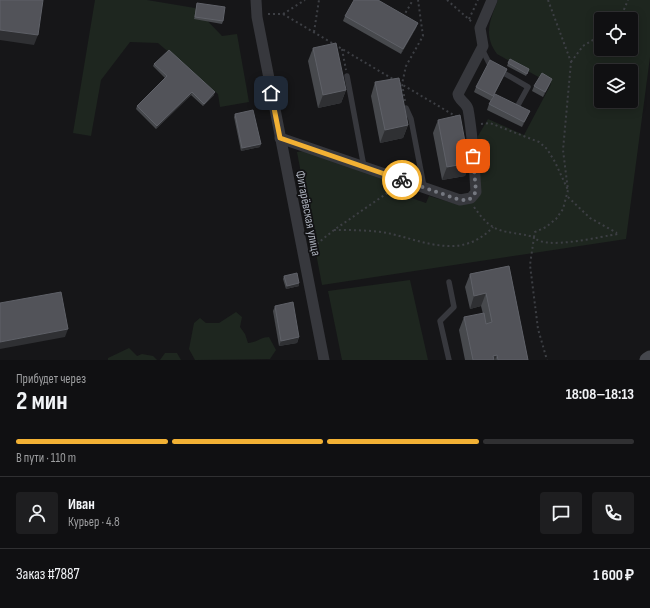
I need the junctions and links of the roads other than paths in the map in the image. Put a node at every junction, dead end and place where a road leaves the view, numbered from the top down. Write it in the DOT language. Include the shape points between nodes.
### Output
graph roads {
  1 [pos="256,0"];
  2 [pos="492,0"];
  3 [pos="482,48"];
  4 [pos="347,76"];
  5 [pos="517,107"];
  6 [pos="406,108"];
  7 [pos="280,138"];
  8 [pos="364,167"];
  9 [pos="424,188"];
  10 [pos="449,282"];
  11 [pos="650,358"];
  12 [pos="324,360"];
  13 [pos="449,360"];
  14 [pos="647,360"];
  1 -- 7 [label="street, Фитарёвская улица" via="257,18"];
  2 -- 3 [label="street" via="480,28 484,41"];
  3 -- 5 [label="lane" via="490,65 528,87"];
  3 -- 9 [label="street" via="458,94 467,106 471,126 476,192 469,200 460,200"];
  4 -- 8 [label="lane"];
  6 -- 9 [label="lane" via="411,119"];
  7 -- 8 [label="street"];
  7 -- 12 [label="street, Фитарёвская улица"];
  8 -- 9 [label="street"];
  10 -- 13 [label="lane" via="454,307 440,321"];
  11 -- 14 [label="street"];
}
